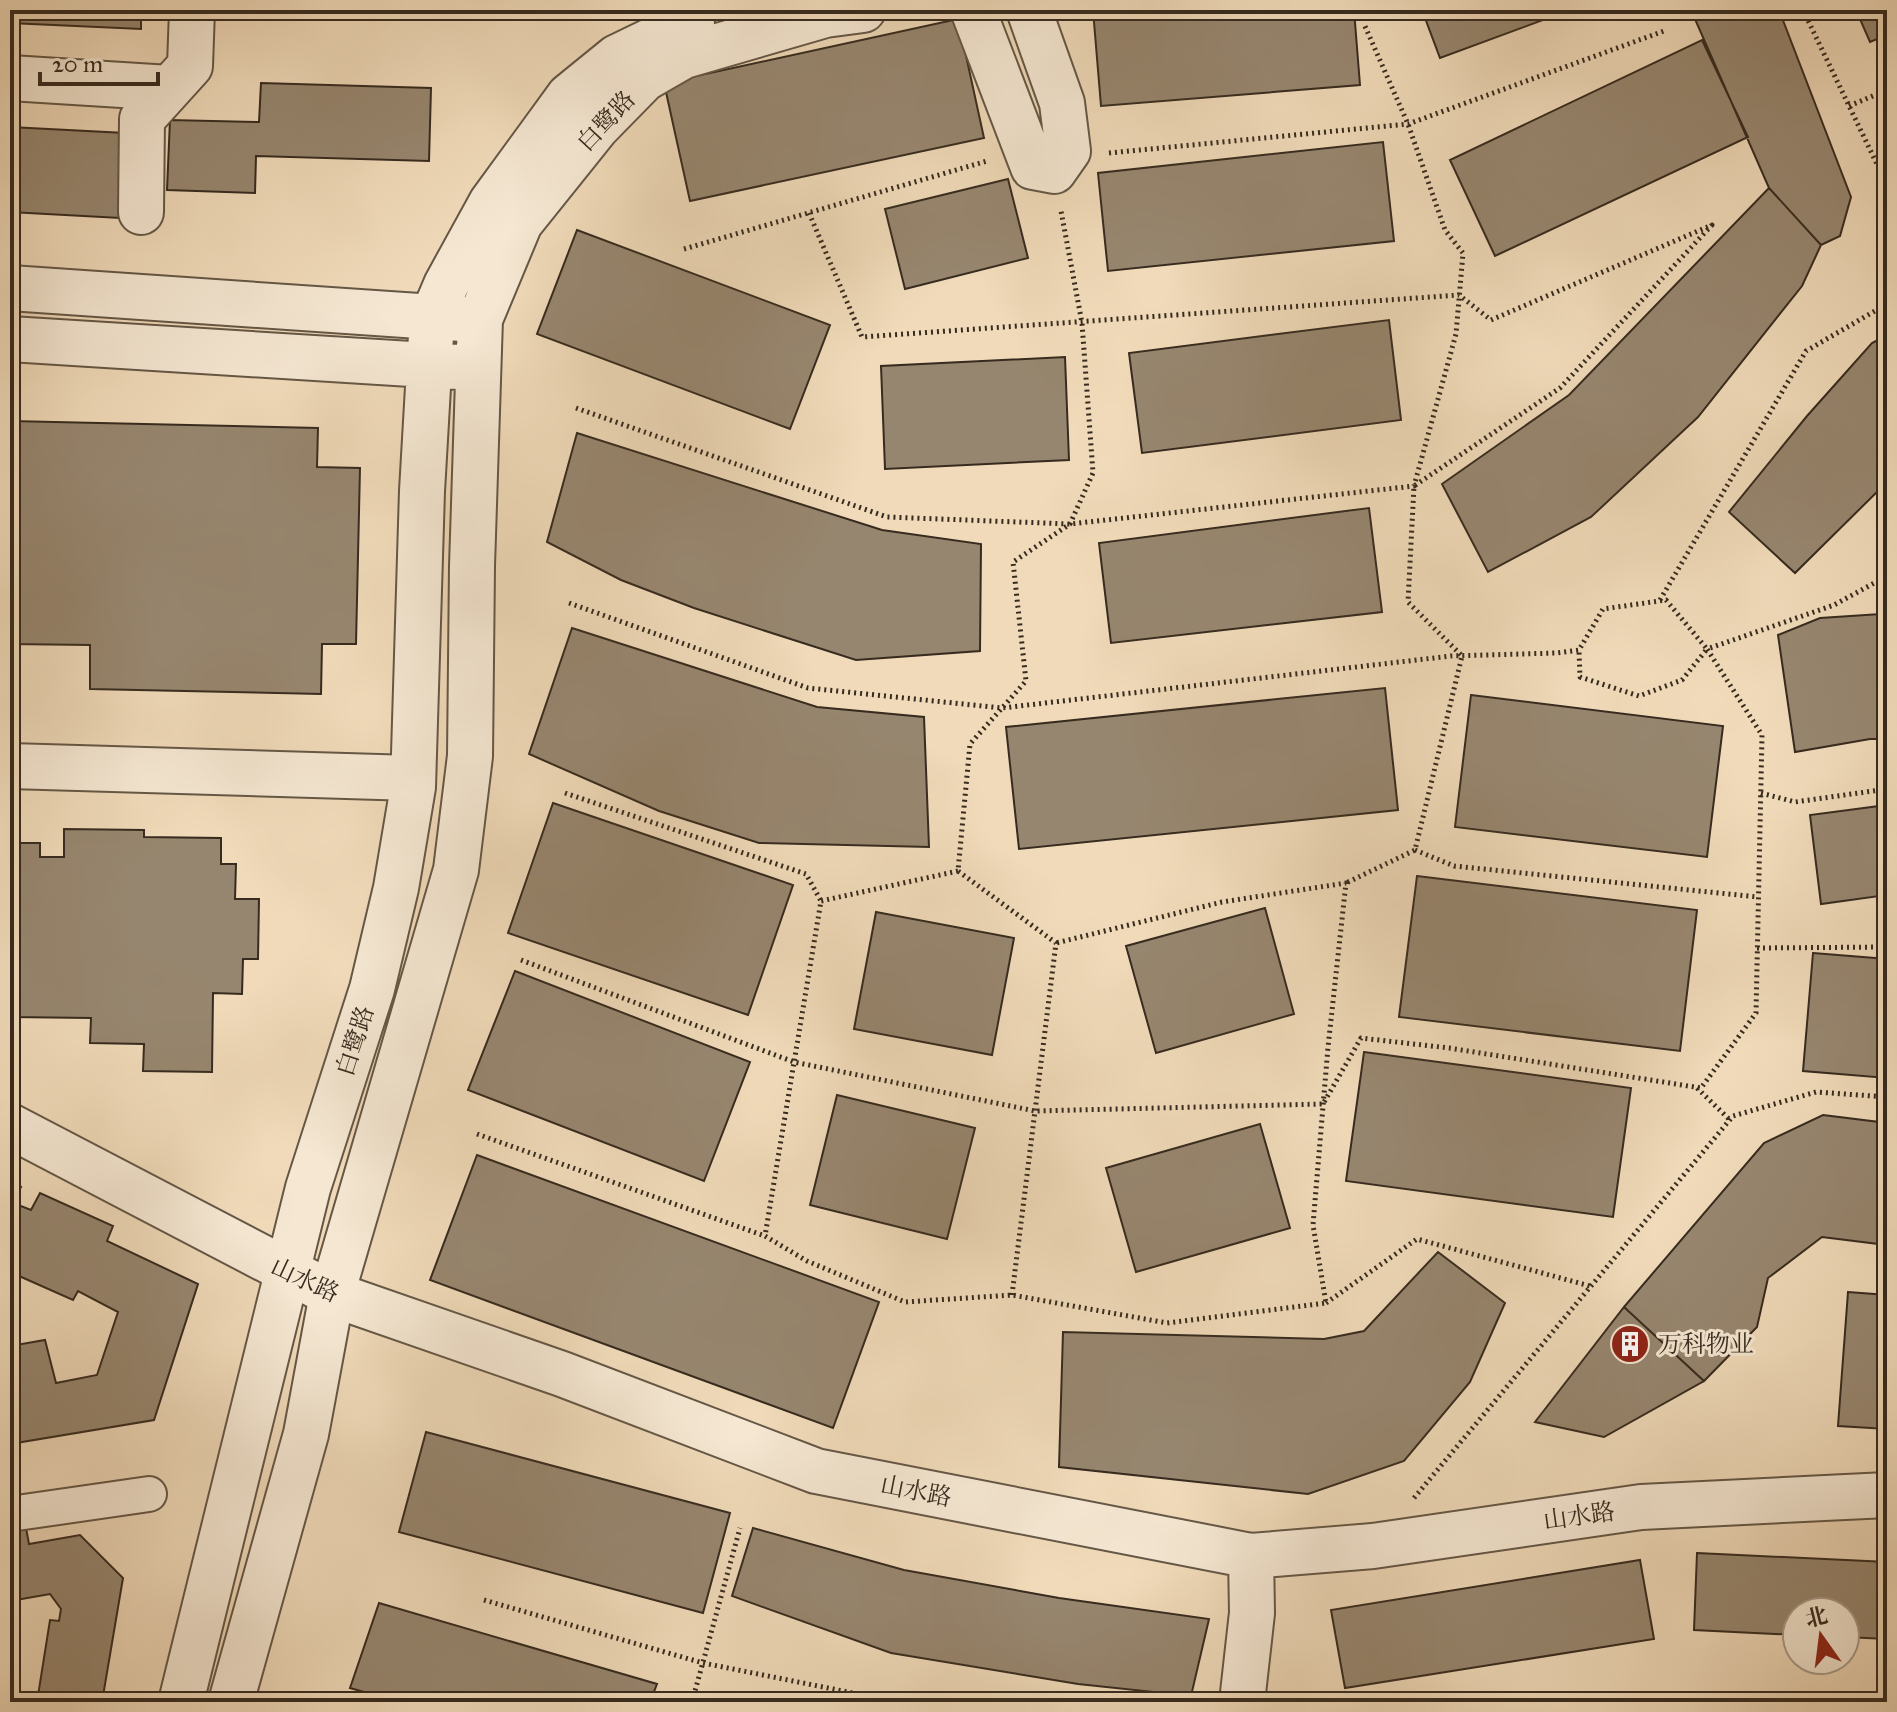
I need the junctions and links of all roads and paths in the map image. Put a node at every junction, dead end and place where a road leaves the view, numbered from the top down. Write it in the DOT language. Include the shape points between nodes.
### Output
graph roads {
  1 [pos="192,10"];
  2 [pos="744,10"];
  3 [pos="863,10"];
  4 [pos="973,10"];
  5 [pos="1029,10"];
  6 [pos="1803,10"];
  7 [pos="1364,24"];
  8 [pos="1664,31"];
  9 [pos="10,78"];
  10 [pos="170,88"];
  11 [pos="1887,90"];
  12 [pos="1849,106"];
  13 [pos="1408,124"];
  14 [pos="1049,157"];
  15 [pos="1887,185"];
  16 [pos="141,212"];
  17 [pos="809,213"];
  18 [pos="684,249"];
  19 [pos="10,288"];
  20 [pos="1459,295"];
  21 [pos="1887,304"];
  22 [pos="432,318"];
  23 [pos="480,319"];
  24 [pos="1082,323"];
  25 [pos="10,339"];
  26 [pos="429,365"];
  27 [pos="478,368"];
  28 [pos="576,408"];
  29 [pos="1414,486"];
  30 [pos="1070,524"];
  31 [pos="1887,576"];
  32 [pos="1659,601"];
  33 [pos="569,603"];
  34 [pos="1707,649"];
  35 [pos="1579,650"];
  36 [pos="1462,656"];
  37 [pos="1002,708"];
  38 [pos="10,766"];
  39 [pos="413,778"];
  40 [pos="1887,789"];
  41 [pos="565,793"];
  42 [pos="1761,793"];
  43 [pos="1415,850"];
  44 [pos="958,871"];
  45 [pos="1346,883"];
  46 [pos="1758,897"];
  47 [pos="821,901"];
  48 [pos="1056,943"];
  49 [pos="1887,947"];
  50 [pos="1757,948"];
  51 [pos="521,960"];
  52 [pos="794,1062"];
  53 [pos="1696,1087"];
  54 [pos="1887,1097"];
  55 [pos="1323,1104"];
  56 [pos="1035,1111"];
  57 [pos="1730,1120"];
  58 [pos="10,1126"];
  59 [pos="477,1134"];
  60 [pos="765,1236"];
  61 [pos="288,1273"];
  62 [pos="1590,1286"];
  63 [pos="332,1294"];
  64 [pos="1012,1295"];
  65 [pos="1326,1303"];
  66 [pos="149,1494"];
  67 [pos="1887,1495"];
  68 [pos="1413,1499"];
  69 [pos="10,1514"];
  70 [pos="740,1528"];
  71 [pos="1251,1556"];
  72 [pos="484,1600"];
  73 [pos="703,1663"];
  74 [pos="181,1702"];
  75 [pos="231,1702"];
  76 [pos="692,1702"];
  77 [pos="898,1702"];
  78 [pos="1242,1702"];
  1 -- 10 [label="street" via="190,66"];
  2 -- 22 [label="street, 白鹭路" via="677,28 617,57 569,96 491,203"];
  3 -- 23 [label="street, 白鹭路" via="825,15 684,56 644,79 597,127 520,223"];
  4 -- 14 [label="street"];
  5 -- 14 [label="street" via="1062,103"];
  6 -- 12 [label="path"];
  7 -- 13 [label="path"];
  8 -- 13 [label="path"];
  9 -- 10 [label="street"];
  10 -- 16 [label="street" via="142,119"];
  11 -- 12 [label="path"];
  12 -- 15 [label="path"];
  13 -- 14 [label="path"];
  13 -- 20 [label="path" via="1445,230 1463,253"];
  14 -- 17 [label="path"];
  14 -- 24 [label="path"];
  17 -- 18 [label="path"];
  17 -- 24 [label="path" via="862,337"];
  19 -- 22 [label="street"];
  20 -- 24 [label="path"];
  20 -- 29 [label="path" via="1456,334"];
  20 -- 29 [label="path" via="1491,320 1712,225 1560,388"];
  21 -- 32 [label="path" via="1806,351"];
  22 -- 23 [label="street"];
  22 -- 26 [label="street, 白鹭路"];
  23 -- 27 [label="street, 白鹭路"];
  24 -- 30 [label="path" via="1093,473"];
  25 -- 26 [label="street"];
  26 -- 27 [label="street"];
  26 -- 39 [label="street, 白鹭路"];
  27 -- 63 [label="street, 白鹭路" via="470,756 456,870"];
  28 -- 30 [label="path" via="887,517"];
  29 -- 30 [label="path"];
  29 -- 36 [label="path" via="1408,602"];
  30 -- 37 [label="path" via="1013,562 1026,681"];
  31 -- 34 [label="path" via="1834,605"];
  32 -- 34 [label="path" via="1666,600"];
  32 -- 35 [label="path" via="1603,609"];
  33 -- 37 [label="path" via="808,688"];
  34 -- 35 [label="path" via="1682,680 1639,696 1580,677"];
  34 -- 42 [label="path" via="1762,735"];
  35 -- 36 [label="path"];
  36 -- 37 [label="path"];
  36 -- 43 [label="path"];
  37 -- 44 [label="path" via="970,744"];
  38 -- 39 [label="street"];
  39 -- 61 [label="street, 白鹭路" via="396,888 372,989 308,1188"];
  40 -- 42 [label="path" via="1795,802"];
  41 -- 47 [label="path" via="806,874"];
  42 -- 46 [label="path"];
  43 -- 45 [label="path"];
  43 -- 46 [label="path" via="1454,866"];
  44 -- 47 [label="path"];
  44 -- 48 [label="path"];
  45 -- 48 [label="path" via="1222,902"];
  45 -- 55 [label="path"];
  46 -- 50 [label="path"];
  47 -- 52 [label="path"];
  48 -- 56 [label="path"];
  49 -- 50 [label="path"];
  50 -- 53 [label="path" via="1756,1013 1701,1088"];
  51 -- 52 [label="path"];
  52 -- 56 [label="path"];
  52 -- 60 [label="path"];
  53 -- 55 [label="path" via="1361,1038"];
  53 -- 57 [label="path"];
  54 -- 57 [label="path" via="1816,1092"];
  55 -- 56 [label="path"];
  55 -- 65 [label="path" via="1313,1225"];
  56 -- 64 [label="path"];
  57 -- 62 [label="path"];
  58 -- 61 [label="street, 山水路"];
  59 -- 60 [label="path"];
  60 -- 64 [label="path" via="807,1261 905,1302"];
  61 -- 63 [label="street, 山水路"];
  61 -- 74 [label="street, 白鹭路"];
  62 -- 65 [label="path" via="1417,1239"];
  62 -- 68 [label="path"];
  63 -- 71 [label="street, 山水路" via="816,1471"];
  63 -- 75 [label="street, 白鹭路" via="306,1434"];
  64 -- 65 [label="path" via="1167,1323"];
  66 -- 69 [label="street"];
  67 -- 71 [label="street, 山水路" via="1641,1507 1373,1546"];
  70 -- 73 [label="path"];
  71 -- 78 [label="street" via="1252,1613"];
  72 -- 73 [label="path"];
  73 -- 76 [label="path"];
  73 -- 77 [label="path"];
}
